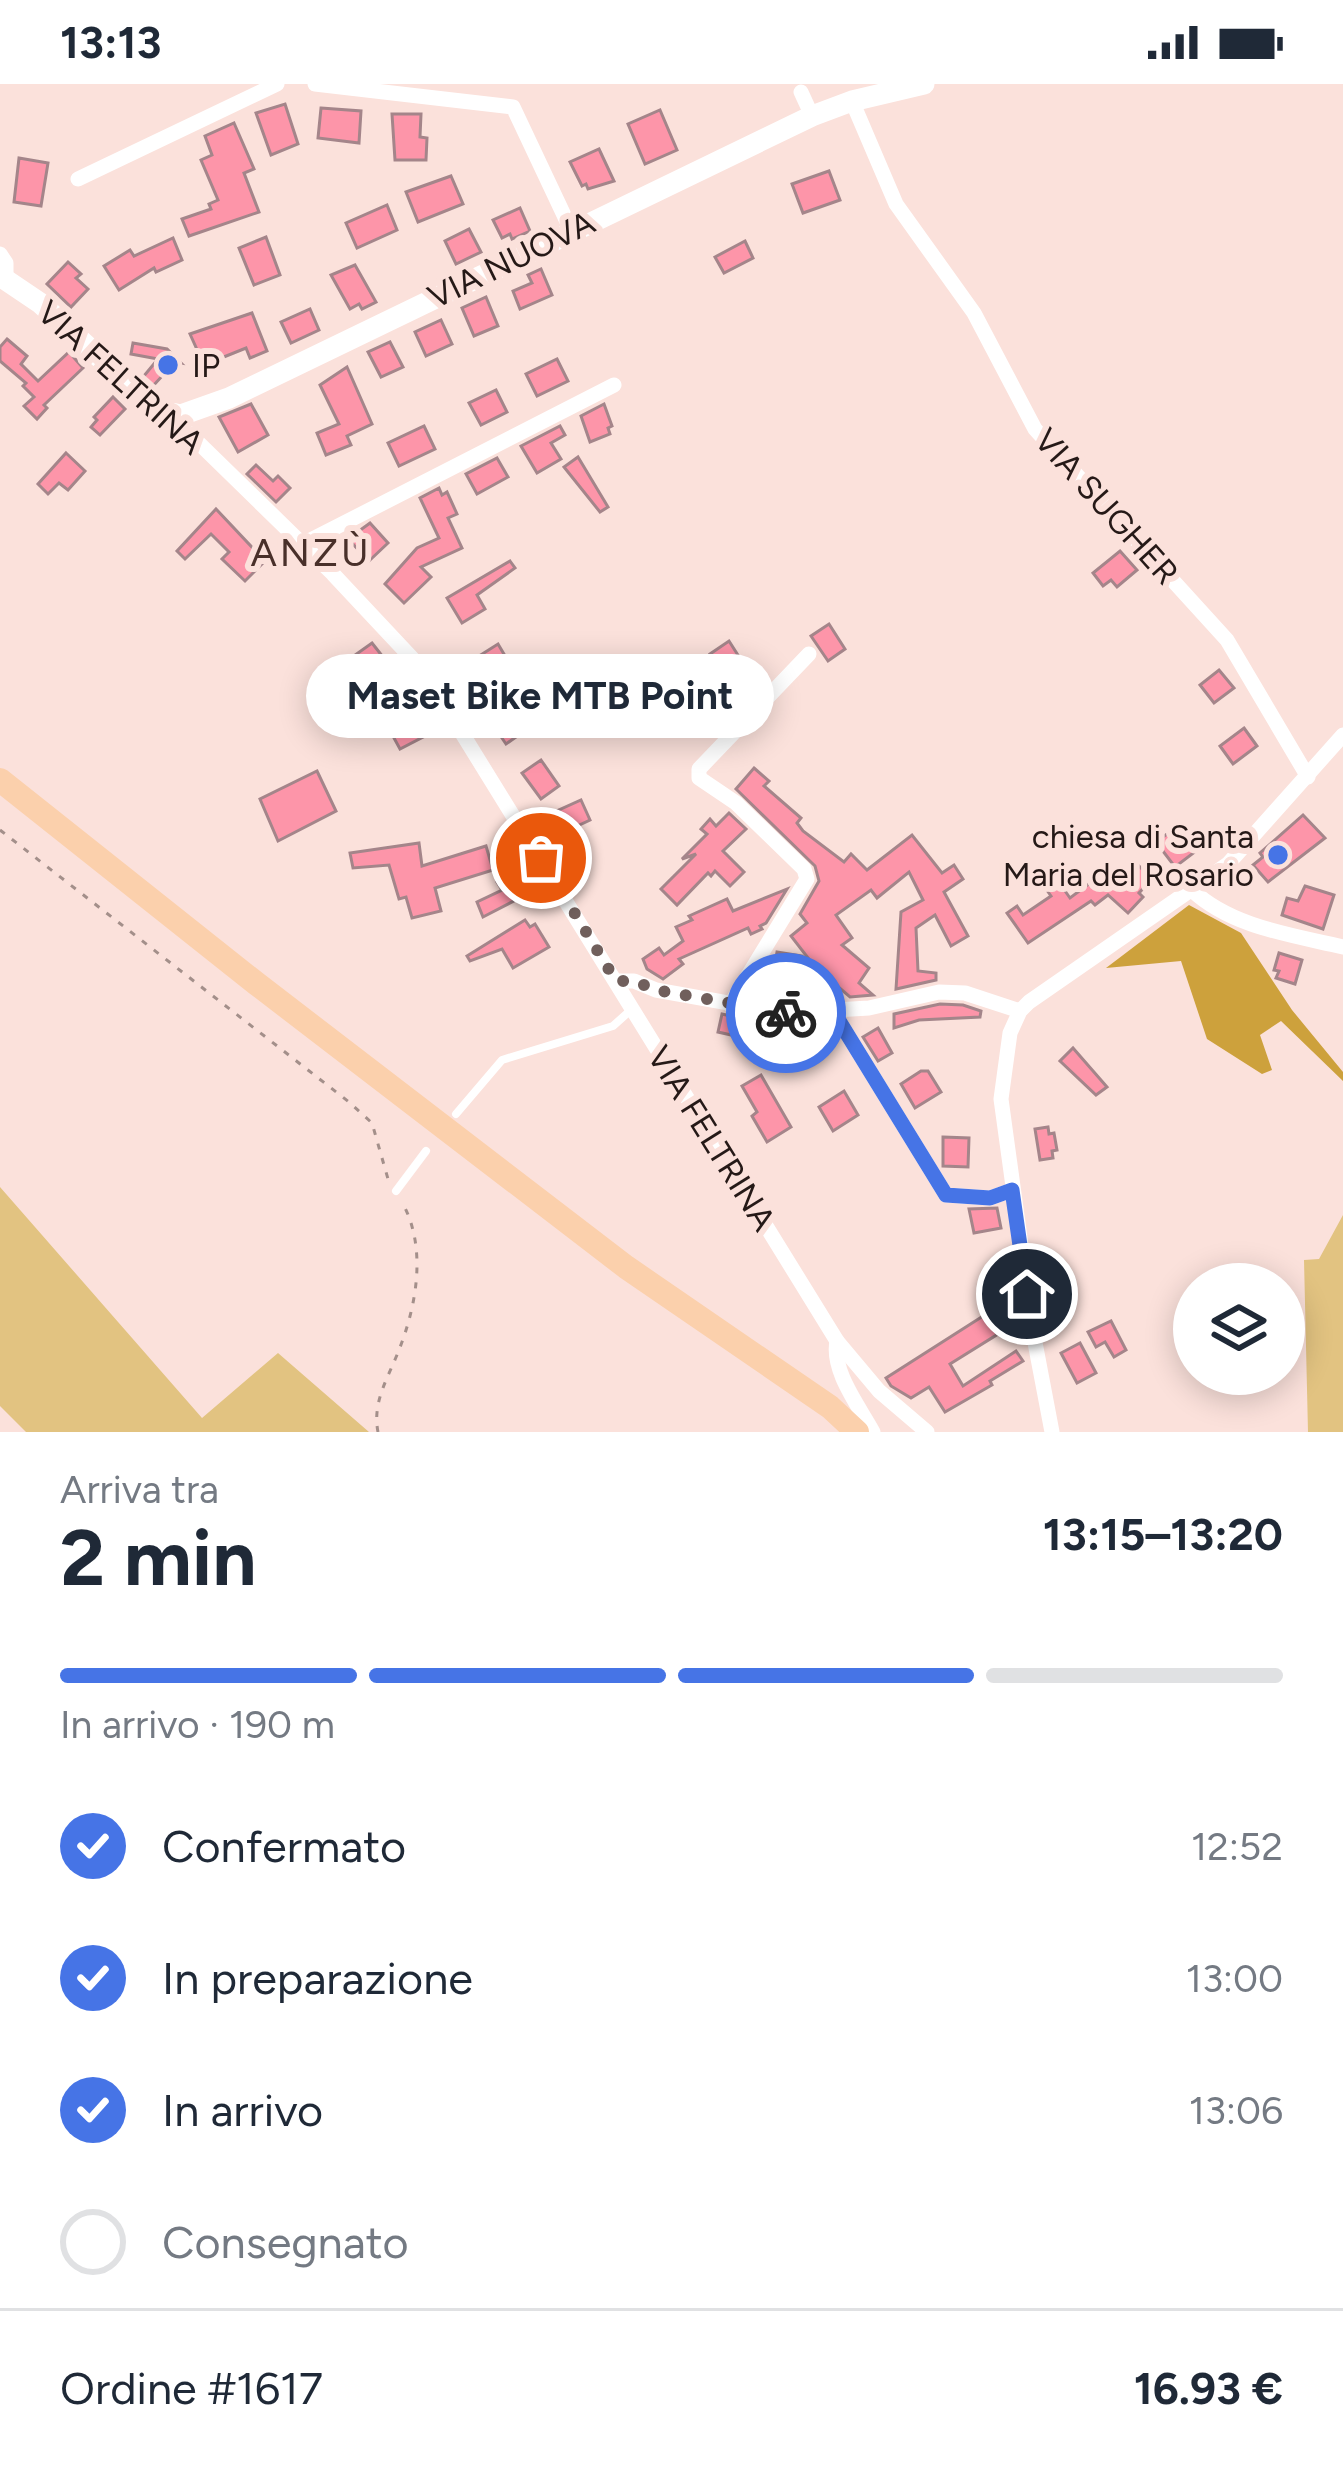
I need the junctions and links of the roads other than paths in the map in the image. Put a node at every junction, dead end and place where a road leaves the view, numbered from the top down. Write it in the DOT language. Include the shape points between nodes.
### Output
graph roads {
  1 [pos="278,84"];
  2 [pos="314,84"];
  3 [pos="924,84"];
  4 [pos="801,92"];
  5 [pos="852,101"];
  6 [pos="812,116"];
  7 [pos="78,179"];
  8 [pos="571,230"];
  9 [pos="0,254"];
  10 [pos="3,278"];
  11 [pos="614,385"];
  12 [pos="170,415"];
  13 [pos="302,544"];
  14 [pos="809,655"];
  15 [pos="1343,735"];
  16 [pos="1308,777"];
  17 [pos="0,781"];
  18 [pos="1192,890"];
  19 [pos="1343,947"];
  20 [pos="616,981"];
  21 [pos="730,1005"];
  22 [pos="632,1009"];
  23 [pos="833,1011"];
  24 [pos="1020,1011"];
  25 [pos="456,1114"];
  26 [pos="427,1151"];
  27 [pos="1012,1190"];
  28 [pos="395,1191"];
  29 [pos="837,1341"];
  30 [pos="922,1428"];
  31 [pos="857,1432"];
  32 [pos="873,1432"];
  33 [pos="899,1432"];
  34 [pos="1052,1432"];
  1 -- 7 [label="street"];
  2 -- 8 [label="street" via="513,107"];
  3 -- 5 [label="street, VIA NUOVA"];
  4 -- 6 [label="street"];
  5 -- 6 [label="street, VIA NUOVA"];
  5 -- 16 [label="street, VIA SUGHER" via="896,204 974,313 1035,429 1227,640"];
  6 -- 8 [label="street, VIA NUOVA"];
  8 -- 12 [label="street, VIA NUOVA" via="229,398"];
  9 -- 10 [label="street"];
  10 -- 12 [label="street, VIA FELTRINA"];
  11 -- 13 [label="street"];
  12 -- 13 [label="street, VIA FELTRINA"];
  13 -- 20 [label="street, VIA FELTRINA" via="423,670"];
  14 -- 21 [label="street" via="699,769 699,778 736,803 807,879"];
  15 -- 16 [label="street"];
  16 -- 18 [label="street" via="1228,864"];
  17 -- 31 [label="main road" via="608,1253"];
  18 -- 19 [label="street" via="1258,926"];
  18 -- 24 [label="street"];
  20 -- 21 [label="street"];
  20 -- 22 [label="street, VIA FELTRINA"];
  21 -- 23 [label="street"];
  22 -- 25 [label="lane" via="614,1026 502,1060"];
  22 -- 29 [label="street, VIA FELTRINA"];
  23 -- 24 [label="street" via="939,992"];
  23 -- 27 [label="street" via="946,1195 990,1198"];
  24 -- 27 [label="street" via="1001,1099"];
  26 -- 28 [label="lane"];
  27 -- 34 [label="street"];
  29 -- 30 [label="street"];
  29 -- 32 [label="street, VIA FELTRINA" via="843,1376"];
  30 -- 33 [label="street"];
}
